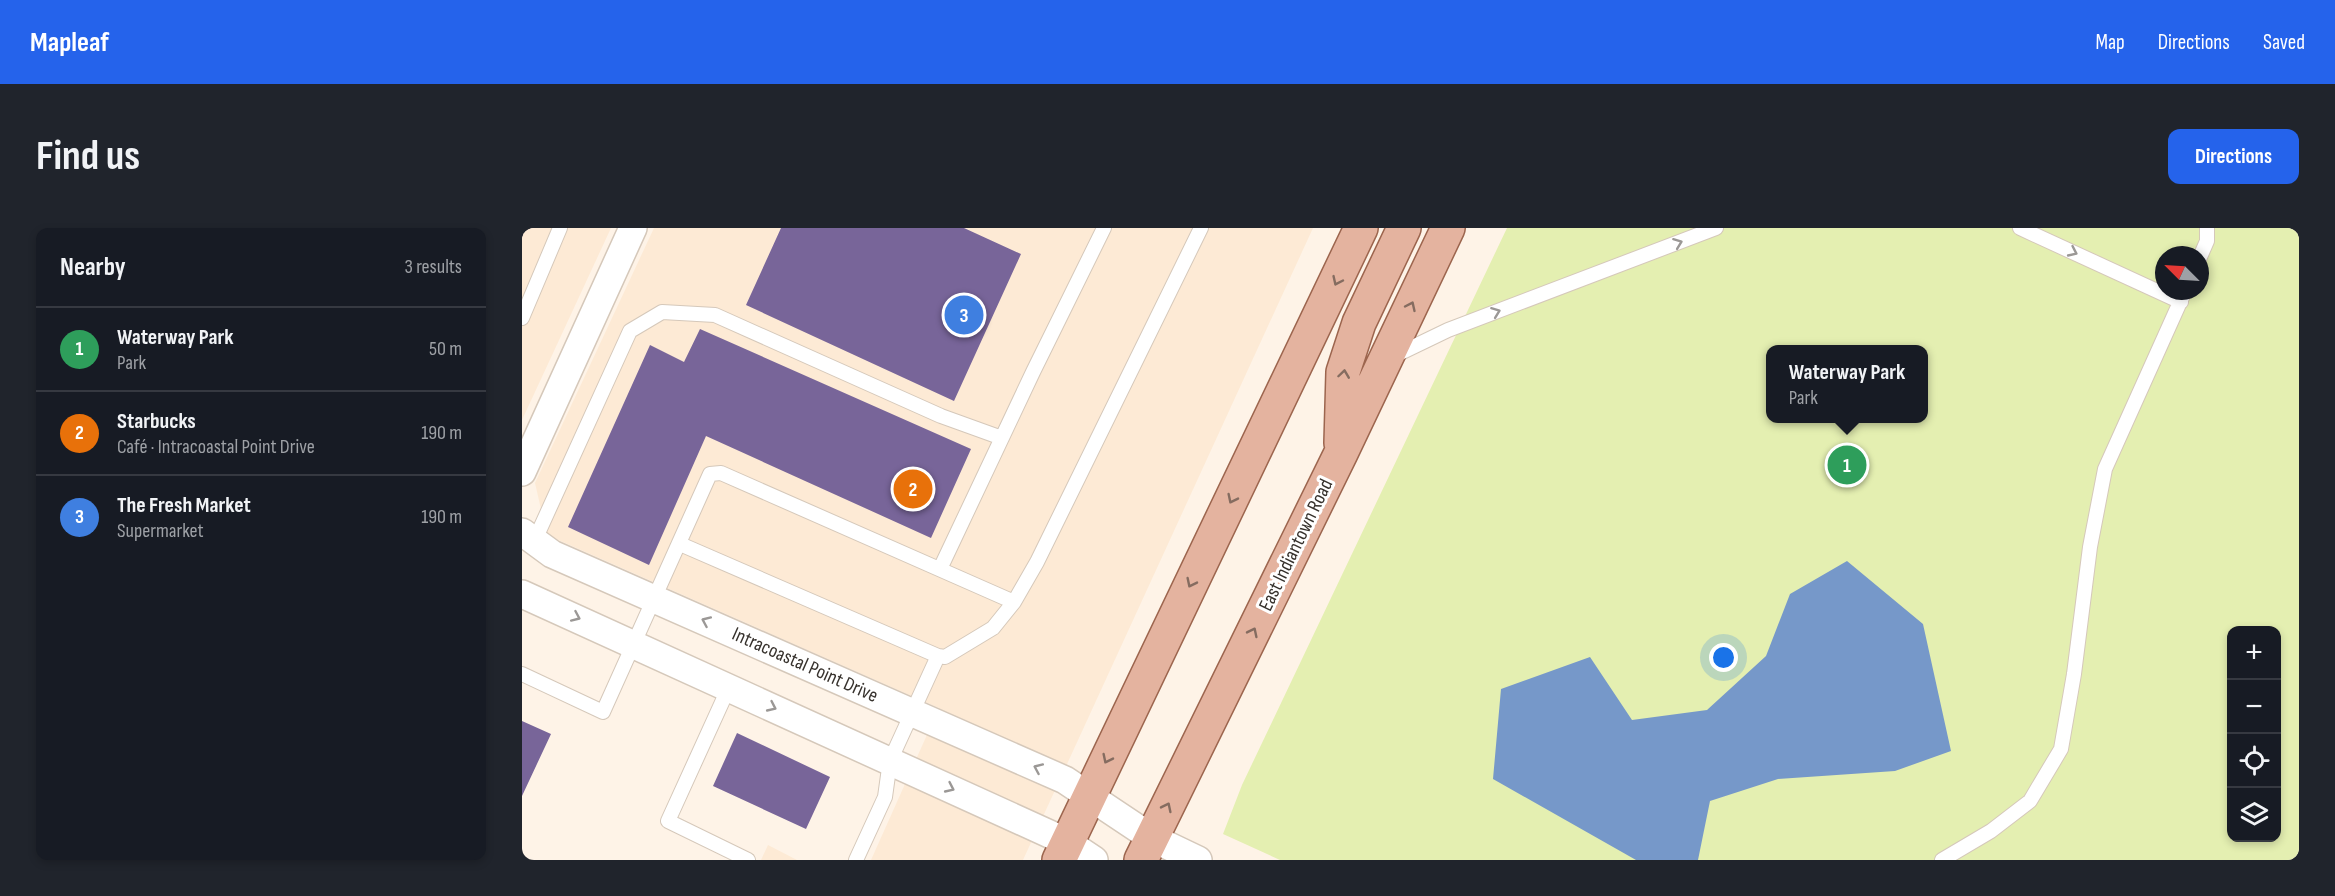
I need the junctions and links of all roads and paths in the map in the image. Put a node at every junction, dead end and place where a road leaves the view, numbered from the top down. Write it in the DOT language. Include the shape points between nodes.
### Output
graph roads {
  1 [pos="560,228"];
  2 [pos="633,228"];
  3 [pos="1104,228"];
  4 [pos="1201,228"];
  5 [pos="1361,228"];
  6 [pos="1404,228"];
  7 [pos="1448,228"];
  8 [pos="1716,228"];
  9 [pos="2020,228"];
  10 [pos="2208,228"];
  11 [pos="2205,246"];
  12 [pos="2155,285"];
  13 [pos="2182,300"];
  14 [pos="522,318"];
  15 [pos="1385,361"];
  16 [pos="1002,438"];
  17 [pos="1341,453"];
  18 [pos="522,472"];
  19 [pos="528,537"];
  20 [pos="680,544"];
  21 [pos="940,569"];
  22 [pos="522,594"];
  23 [pos="655,599"];
  24 [pos="1014,602"];
  25 [pos="635,644"];
  26 [pos="938,656"];
  27 [pos="522,674"];
  28 [pos="729,687"];
  29 [pos="912,712"];
  30 [pos="890,761"];
  31 [pos="1089,795"];
  32 [pos="1146,849"];
  33 [pos="1063,851"];
  34 [pos="748,860"];
  35 [pos="856,860"];
  36 [pos="1094,860"];
  37 [pos="1198,860"];
  38 [pos="1942,860"];
  1 -- 14 [label="lane"];
  2 -- 18 [label="street"];
  3 -- 16 [label="lane"];
  4 -- 24 [label="lane"];
  5 -- 31 [label="main road, one-way"];
  17 -- 6 [label="main road, one-way" via="1343,372 1359,323"];
  15 -- 7 [label="main road, East Indiantown Road, one-way"];
  15 -- 8 [label="lane, one-way" via="1448,330"];
  9 -- 12 [label="lane, one-way"];
  10 -- 11 [label="lane"];
  13 -- 38 [label="lane" via="2105,469 2061,750 2030,801 1991,831"];
  15 -- 17 [label="main road, East Indiantown Road"];
  16 -- 19 [label="lane" via="941,416 715,315 662,312 630,331"];
  16 -- 21 [label="lane"];
  32 -- 17 [label="main road, East Indiantown Road, one-way"];
  19 -- 23 [label="street, Intracoastal Point Drive" via="552,554"];
  20 -- 21 [label="lane" via="710,474 721,473"];
  20 -- 23 [label="lane"];
  20 -- 26 [label="lane"];
  21 -- 24 [label="lane"];
  22 -- 25 [label="street, one-way"];
  23 -- 25 [label="lane"];
  29 -- 23 [label="street, Intracoastal Point Drive, one-way"];
  24 -- 26 [label="lane" via="993,628 945,657"];
  25 -- 27 [label="lane" via="603,712"];
  25 -- 28 [label="street"];
  26 -- 29 [label="lane"];
  28 -- 30 [label="street, one-way"];
  28 -- 34 [label="lane" via="668,821"];
  29 -- 30 [label="lane"];
  31 -- 29 [label="street, Intracoastal Point Drive, one-way" via="1065,780"];
  30 -- 33 [label="street, one-way"];
  30 -- 35 [label="lane" via="885,797"];
  31 -- 32 [label="street, Intracoastal Point Drive"];
  31 -- 33 [label="main road"];
  32 -- 37 [label="street, Intracoastal Point Drive"];
  33 -- 36 [label="street"];
}
